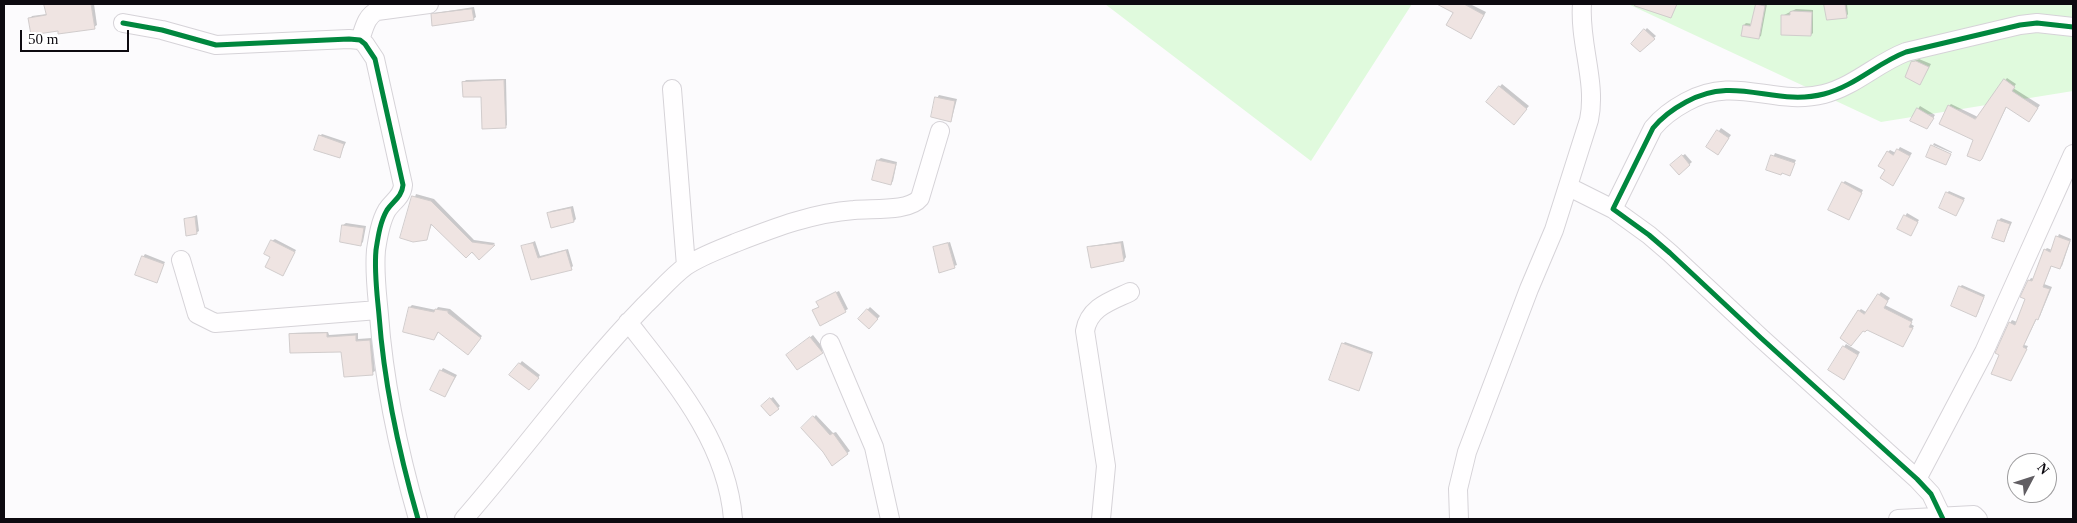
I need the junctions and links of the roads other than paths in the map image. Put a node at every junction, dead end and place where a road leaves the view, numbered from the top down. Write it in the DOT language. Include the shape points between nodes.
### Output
graph roads {
  1 [pos="428,4"];
  2 [pos="1582,4"];
  3 [pos="123,23"];
  4 [pos="2073,28"];
  5 [pos="360,40"];
  6 [pos="672,89"];
  7 [pos="940,131"];
  8 [pos="2073,154"];
  9 [pos="1569,187"];
  10 [pos="1613,209"];
  11 [pos="181,260"];
  12 [pos="686,266"];
  13 [pos="1130,292"];
  14 [pos="378,310"];
  15 [pos="628,322"];
  16 [pos="830,344"];
  17 [pos="1918,479"];
  18 [pos="1942,518"];
  19 [pos="418,519"];
  20 [pos="464,519"];
  21 [pos="733,519"];
  22 [pos="890,519"];
  23 [pos="1101,519"];
  24 [pos="1458,519"];
  25 [pos="1898,519"];
  26 [pos="1978,519"];
  1 -- 5 [label="street" via="372,13"];
  2 -- 9 [label="street" via="1591,107"];
  3 -- 5 [label="street" via="216,45"];
  4 -- 10 [label="street" via="2037,23 2020,25 1906,52 1842,89 1812,97 1728,89 1694,97 1660,119 1653,128"];
  5 -- 14 [label="street" via="370,50 376,64 403,185 380,226 376,250"];
  6 -- 12 [label="street"];
  7 -- 12 [label="street" via="920,198 914,203 806,217 750,237"];
  8 -- 17 [label="street" via="1980,359"];
  9 -- 10 [label="street"];
  9 -- 24 [label="street" via="1467,452 1459,482"];
  10 -- 17 [label="street" via="1650,235"];
  11 -- 14 [label="street" via="197,314 215,323"];
  12 -- 15 [label="street"];
  13 -- 23 [label="street" via="1098,308 1089,317 1085,330 1106,466"];
  14 -- 19 [label="street" via="386,373"];
  15 -- 20 [label="street"];
  15 -- 21 [label="street" via="672,378 703,425 725,473"];
  16 -- 22 [label="street" via="874,447"];
  17 -- 18 [label="street" via="1931,494"];
  18 -- 25 [label="street"];
  18 -- 26 [label="street" via="1974,515"];
}
